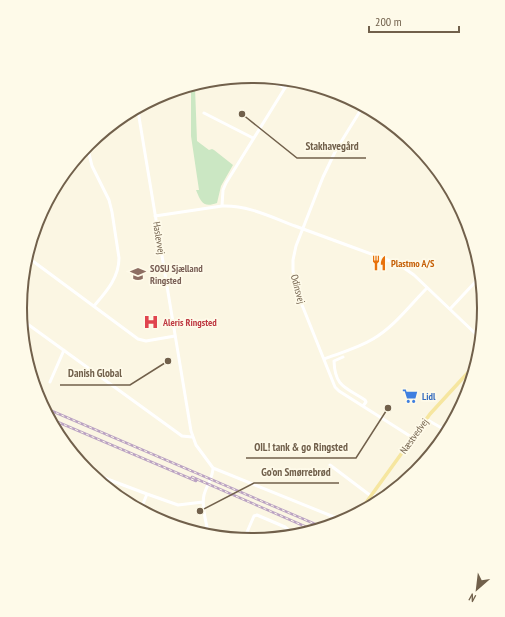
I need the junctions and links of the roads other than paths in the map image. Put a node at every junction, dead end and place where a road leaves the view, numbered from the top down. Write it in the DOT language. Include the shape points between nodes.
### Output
graph roads {
  1 [pos="278,84"];
  2 [pos="285,88"];
  3 [pos="360,111"];
  4 [pos="204,113"];
  5 [pos="138,114"];
  6 [pos="253,138"];
  7 [pos="89,153"];
  8 [pos="222,206"];
  9 [pos="155,216"];
  10 [pos="303,229"];
  11 [pos="32,261"];
  12 [pos="476,281"];
  13 [pos="427,288"];
  14 [pos="94,306"];
  15 [pos="450,309"];
  16 [pos="27,324"];
  17 [pos="476,335"];
  18 [pos="175,336"];
  19 [pos="64,350"];
  20 [pos="343,357"];
  21 [pos="324,359"];
  22 [pos="469,372"];
  23 [pos="336,376"];
  24 [pos="332,378"];
  25 [pos="50,382"];
  26 [pos="363,406"];
  27 [pos="426,419"];
  28 [pos="443,429"];
  29 [pos="192,437"];
  30 [pos="413,438"];
  31 [pos="330,465"];
  32 [pos="214,468"];
  33 [pos="104,478"];
  34 [pos="109,480"];
  35 [pos="147,494"];
  36 [pos="372,495"];
  37 [pos="376,497"];
  38 [pos="203,502"];
  39 [pos="365,504"];
  40 [pos="143,506"];
  41 [pos="336,518"];
  42 [pos="208,530"];
  43 [pos="290,531"];
  44 [pos="246,534"];
  1 -- 2 [label="street"];
  2 -- 6 [label="street"];
  3 -- 10 [label="street, Odinsvej" via="336,150"];
  4 -- 6 [label="street"];
  5 -- 9 [label="street, Haslevvej"];
  6 -- 8 [label="street" via="226,183"];
  7 -- 14 [label="street" via="92,166 109,200 119,258 116,276"];
  8 -- 9 [label="street"];
  8 -- 10 [label="street" via="243,207"];
  9 -- 18 [label="street, Haslevvej"];
  10 -- 13 [label="street" via="393,262"];
  10 -- 21 [label="street, Odinsvej" via="293,260 294,283"];
  11 -- 14 [label="street"];
  12 -- 15 [label="street"];
  13 -- 15 [label="street"];
  13 -- 21 [label="street" via="380,335"];
  14 -- 18 [label="street" via="138,339"];
  15 -- 17 [label="street"];
  16 -- 19 [label="street"];
  18 -- 29 [label="street, Haslevvej"];
  19 -- 25 [label="street"];
  19 -- 29 [label="street" via="182,436"];
  20 -- 23 [label="street" via="334,361"];
  21 -- 24 [label="street, Odinsvej"];
  22 -- 27 [label="main road, Næstvedvej"];
  23 -- 24 [label="street"];
  23 -- 26 [label="street" via="338,382 365,400"];
  24 -- 26 [label="street, Odinsvej" via="339,391"];
  26 -- 30 [label="street, Odinsvej"];
  27 -- 28 [label="street"];
  27 -- 30 [label="main road, Næstvedvej"];
  29 -- 32 [label="street"];
  30 -- 36 [label="main road, Næstvedvej"];
  31 -- 36 [label="street"];
  32 -- 38 [label="street"];
  32 -- 41 [label="street"];
  33 -- 34 [label="street"];
  34 -- 35 [label="street"];
  35 -- 38 [label="street" via="178,505"];
  35 -- 40 [label="street"];
  36 -- 37 [label="street"];
  36 -- 39 [label="main road, Næstvedvej"];
  38 -- 42 [label="street"];
  43 -- 44 [label="street" via="255,515"];
}
